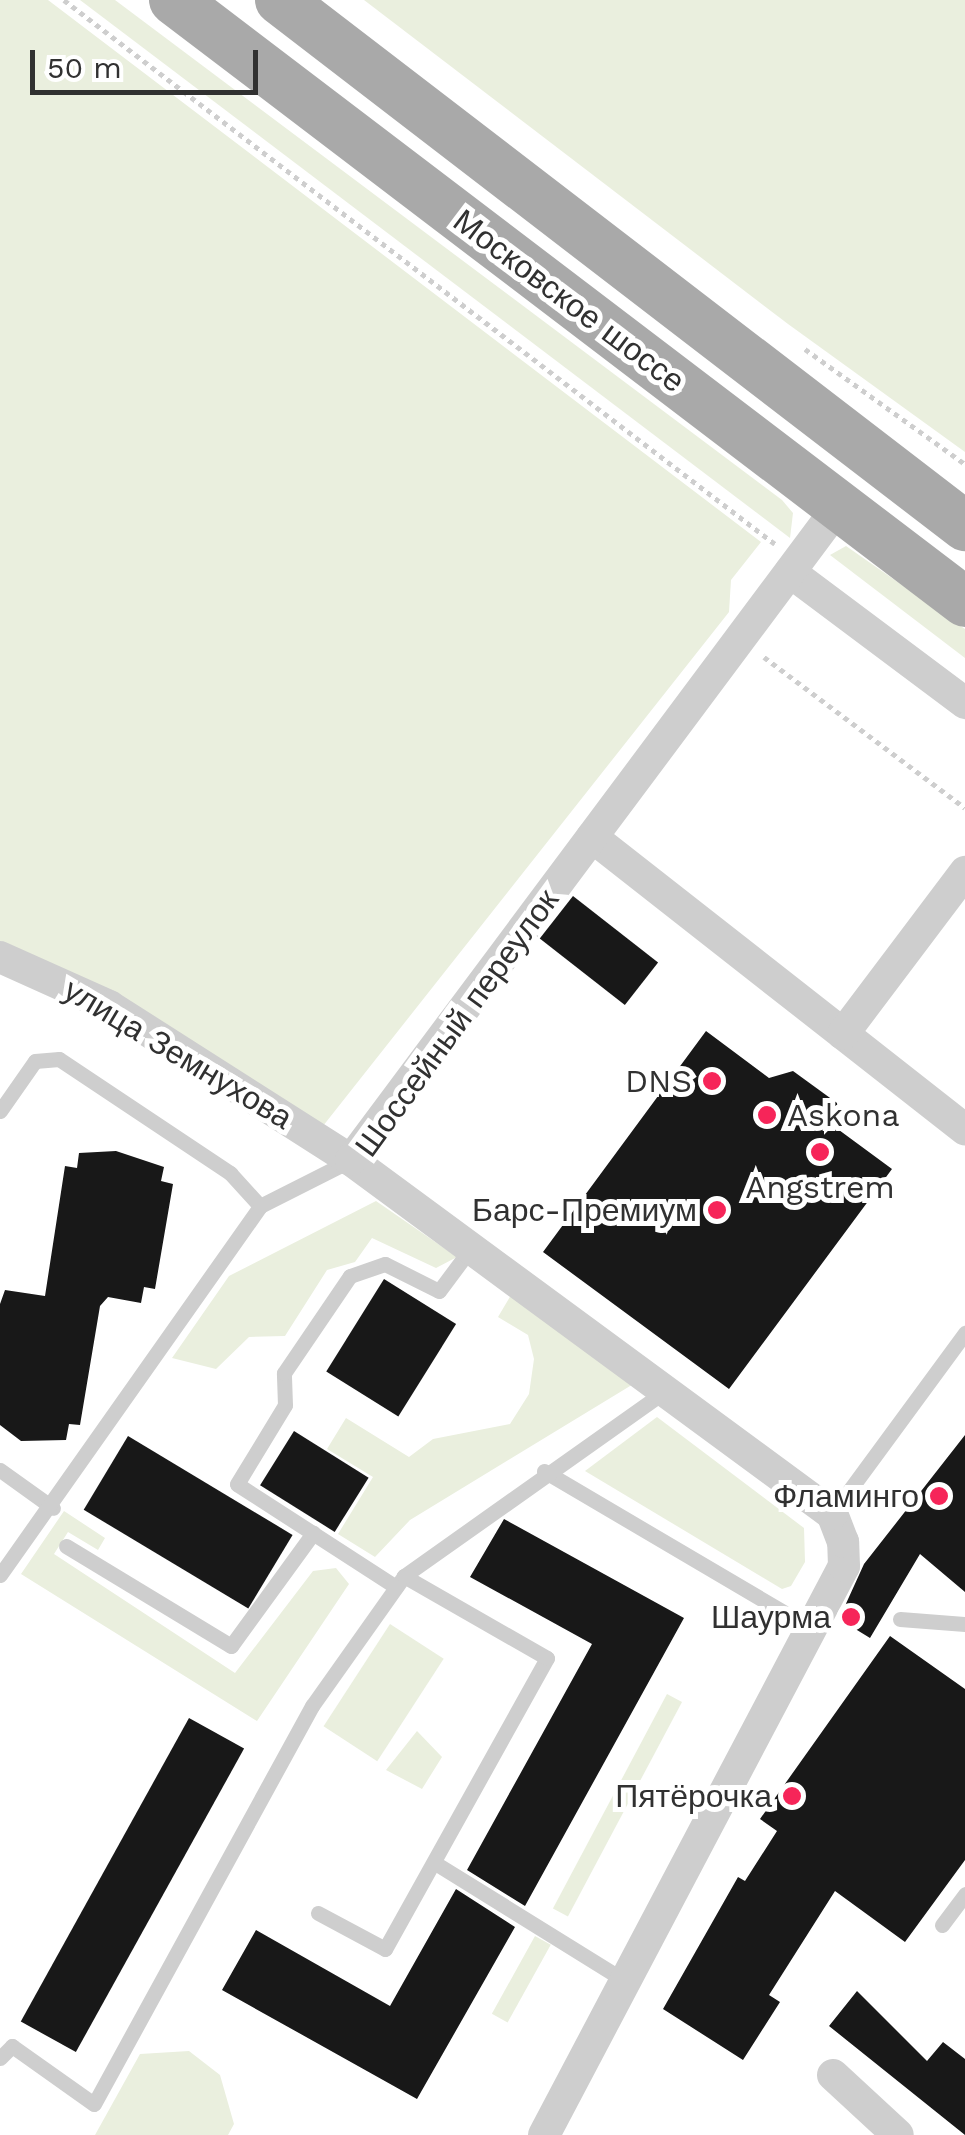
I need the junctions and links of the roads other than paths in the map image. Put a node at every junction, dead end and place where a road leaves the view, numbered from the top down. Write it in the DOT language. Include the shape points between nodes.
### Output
graph roads {
  1 [pos="174,0"];
  2 [pos="280,0"];
  3 [pos="839,506"];
  4 [pos="965,526"];
  5 [pos="780,565"];
  6 [pos="965,602"];
  7 [pos="965,703"];
  8 [pos="592,837"];
  9 [pos="965,872"];
  10 [pos="0,957"];
  11 [pos="843,1034"];
  12 [pos="0,1111"];
  13 [pos="965,1129"];
  14 [pos="352,1160"];
  15 [pos="260,1206"];
  16 [pos="471,1248"];
  17 [pos="965,1333"];
  18 [pos="664,1392"];
  19 [pos="0,1470"];
  20 [pos="544,1471"];
  21 [pos="53,1508"];
  22 [pos="832,1514"];
  23 [pos="313,1534"];
  24 [pos="66,1546"];
  25 [pos="0,1575"];
  26 [pos="400,1582"];
  27 [pos="900,1619"];
  28 [pos="965,1624"];
  29 [pos="811,1628"];
  30 [pos="435,1863"];
  31 [pos="965,1894"];
  32 [pos="318,1913"];
  33 [pos="942,1925"];
  34 [pos="625,1981"];
  35 [pos="4,2047"];
  36 [pos="833,2075"];
  37 [pos="544,2135"];
  38 [pos="898,2135"];
  1 -- 3 [label="main road, Московское шоссе"];
  2 -- 4 [label="main road, Московское шоссе"];
  3 -- 5 [label="street, Шоссейный переулок"];
  3 -- 6 [label="main road, Московское шоссе"];
  5 -- 7 [label="street"];
  5 -- 8 [label="street, Шоссейный переулок" via="753,621"];
  8 -- 11 [label="street"];
  8 -- 14 [label="street, Шоссейный переулок"];
  9 -- 11 [label="street"];
  10 -- 14 [label="street, улица Земнухова" via="109,1006"];
  11 -- 13 [label="street"];
  12 -- 15 [label="lane" via="35,1061 60,1059 230,1173"];
  14 -- 15 [label="lane"];
  14 -- 16 [label="street, Шоссейный переулок"];
  15 -- 21 [label="lane"];
  16 -- 18 [label="street, Шоссейный переулок"];
  16 -- 23 [label="lane" via="439,1292 385,1264 350,1276 284,1373 286,1405 237,1484"];
  17 -- 22 [label="lane"];
  18 -- 20 [label="lane"];
  18 -- 22 [label="street, Шоссейный переулок"];
  19 -- 21 [label="lane"];
  20 -- 26 [label="lane"];
  20 -- 29 [label="lane"];
  21 -- 25 [label="lane"];
  22 -- 29 [label="street" via="844,1566"];
  23 -- 24 [label="lane" via="232,1646"];
  23 -- 26 [label="lane"];
  26 -- 30 [label="lane" via="547,1658"];
  26 -- 35 [label="lane" via="312,1706 94,2104"];
  27 -- 28 [label="lane"];
  29 -- 34 [label="street"];
  30 -- 32 [label="lane" via="386,1948"];
  30 -- 34 [label="lane"];
  31 -- 33 [label="lane"];
  34 -- 37 [label="street"];
  36 -- 38 [label="street"];
}
